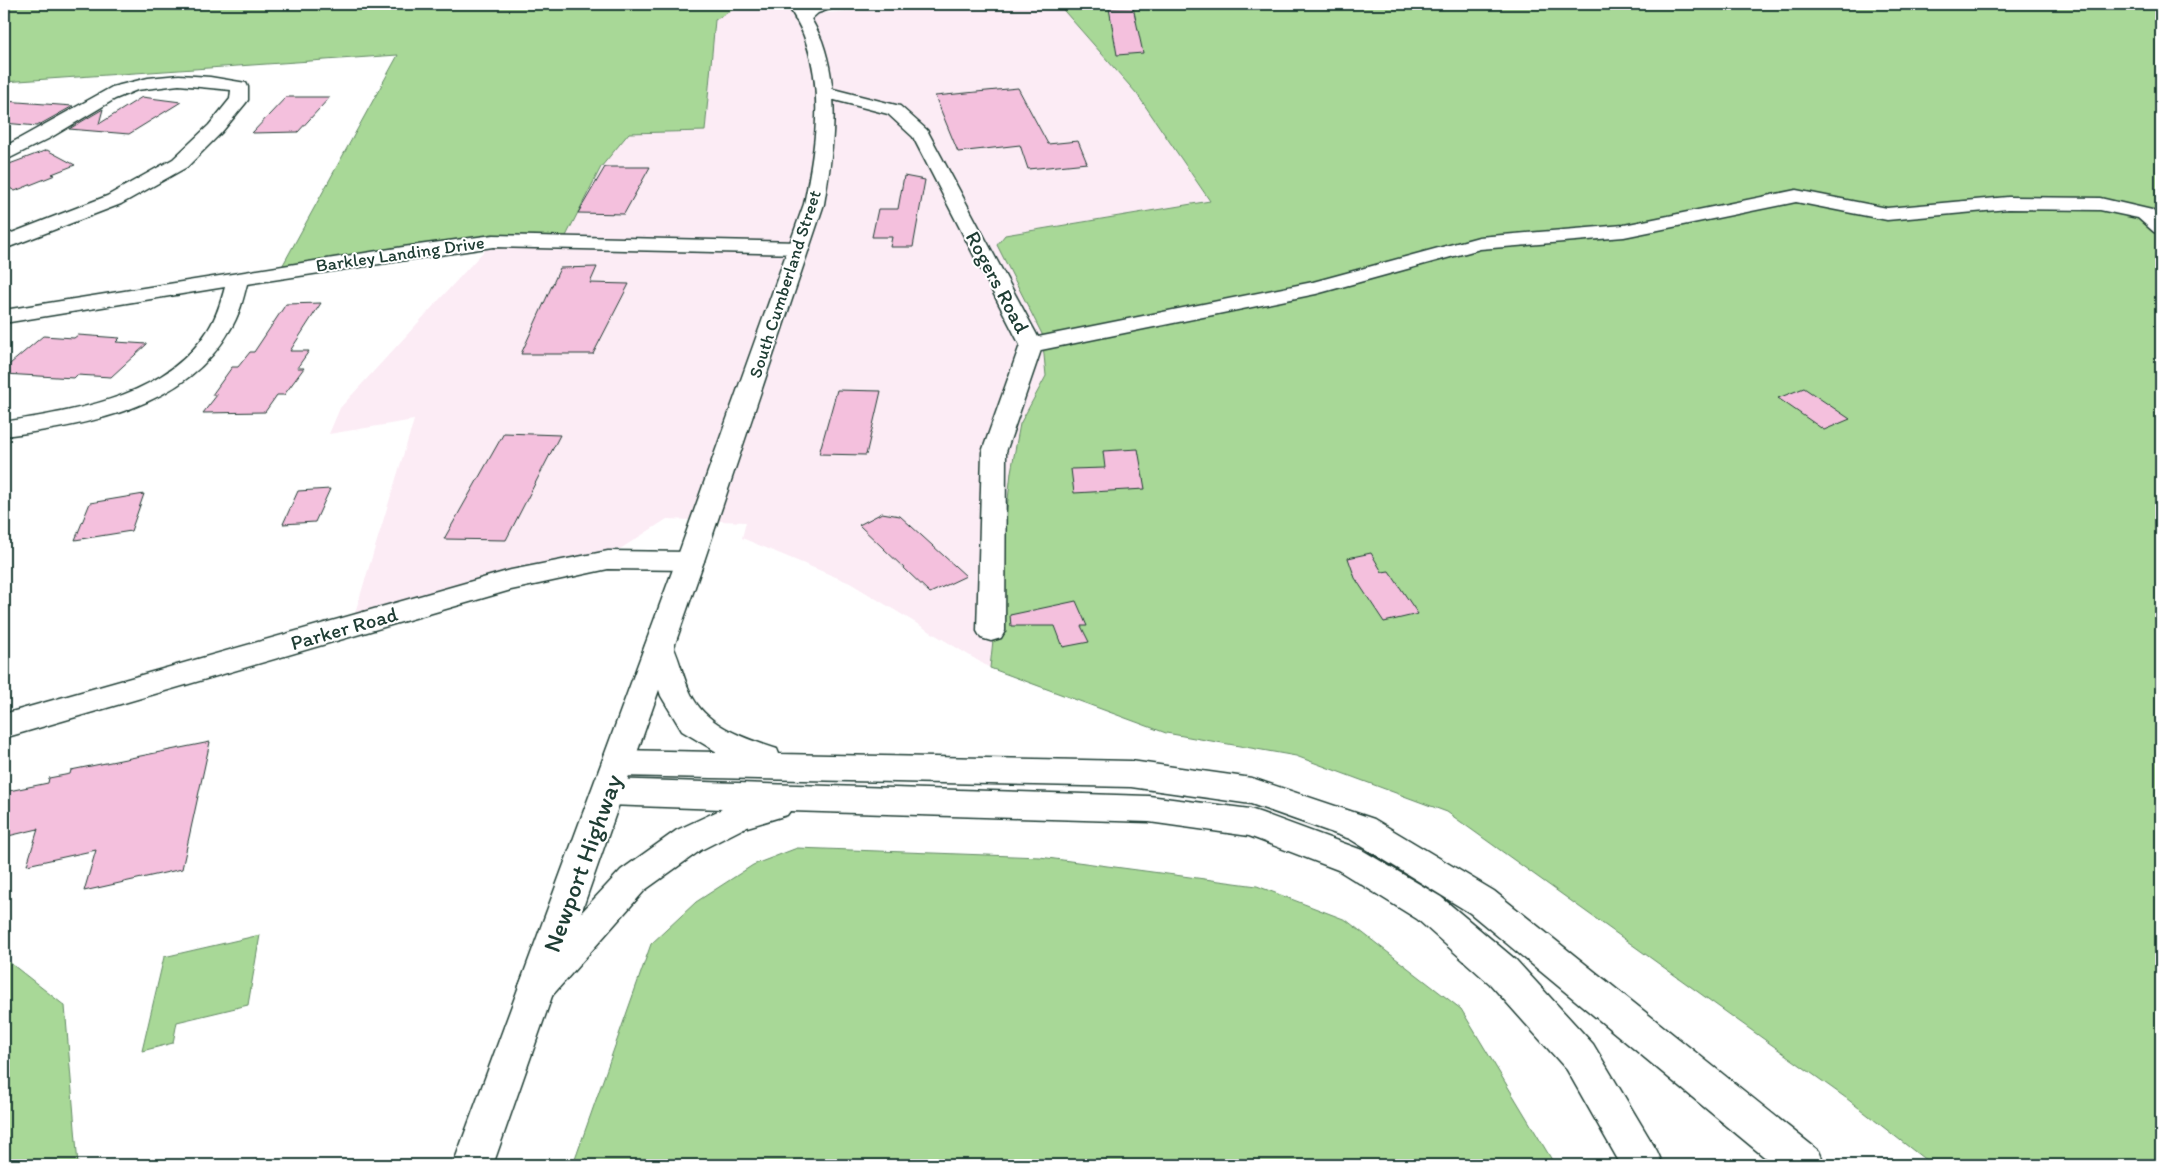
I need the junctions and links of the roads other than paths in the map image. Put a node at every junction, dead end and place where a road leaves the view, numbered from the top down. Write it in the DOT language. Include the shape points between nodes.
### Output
graph roads {
  1 [pos="831,4"];
  2 [pos="799,12"];
  3 [pos="825,92"];
  4 [pos="7,150"];
  5 [pos="2161,228"];
  6 [pos="4,243"];
  7 [pos="800,248"];
  8 [pos="238,279"];
  9 [pos="4,316"];
  10 [pos="1031,345"];
  11 [pos="4,428"];
  12 [pos="690,560"];
  13 [pos="991,630"];
  14 [pos="659,646"];
  15 [pos="4,726"];
  16 [pos="791,767"];
  17 [pos="612,778"];
  18 [pos="804,798"];
  19 [pos="537,986"];
  20 [pos="473,1165"];
  21 [pos="1643,1165"];
  22 [pos="1805,1165"];
  1 -- 2 [label="main road"];
  2 -- 3 [label="main road, South Cumberland Street" via="814,41"];
  3 -- 7 [label="main road, South Cumberland Street" via="820,177"];
  3 -- 10 [label="main road, Rogers Road" via="894,110 921,134"];
  4 -- 6 [label="main road" via="29,143 117,91 141,84 213,81 240,87 239,100 215,130 180,164 114,200"];
  5 -- 10 [label="main road" via="2145,214 2100,204 2008,204 1888,214 1796,196 1624,231 1479,244 1316,288"];
  7 -- 8 [label="main road, Barkley Landing Drive" via="493,241"];
  7 -- 12 [label="main road, South Cumberland Street"];
  8 -- 9 [label="main road, Barkley Landing Drive"];
  8 -- 11 [label="main road" via="220,330 197,359 160,388 105,409"];
  10 -- 13 [label="main road, Rogers Road" via="994,452"];
  12 -- 14 [label="main road, Newport Highway"];
  12 -- 15 [label="main road, Parker Road" via="608,560 511,580"];
  14 -- 16 [label="main road" via="676,696 693,723 736,749"];
  14 -- 17 [label="main road, Newport Highway"];
  16 -- 17 [label="main road"];
  16 -- 22 [label="main road" via="1131,774 1252,791 1362,829 1482,902"];
  17 -- 18 [label="main road"];
  17 -- 19 [label="main road, Newport Highway"];
  18 -- 19 [label="main road" via="736,817 689,840 633,880"];
  18 -- 21 [label="main road" via="1149,809 1250,824 1350,860 1429,908 1503,972 1580,1057"];
  19 -- 20 [label="main road, Newport Highway"];
}
